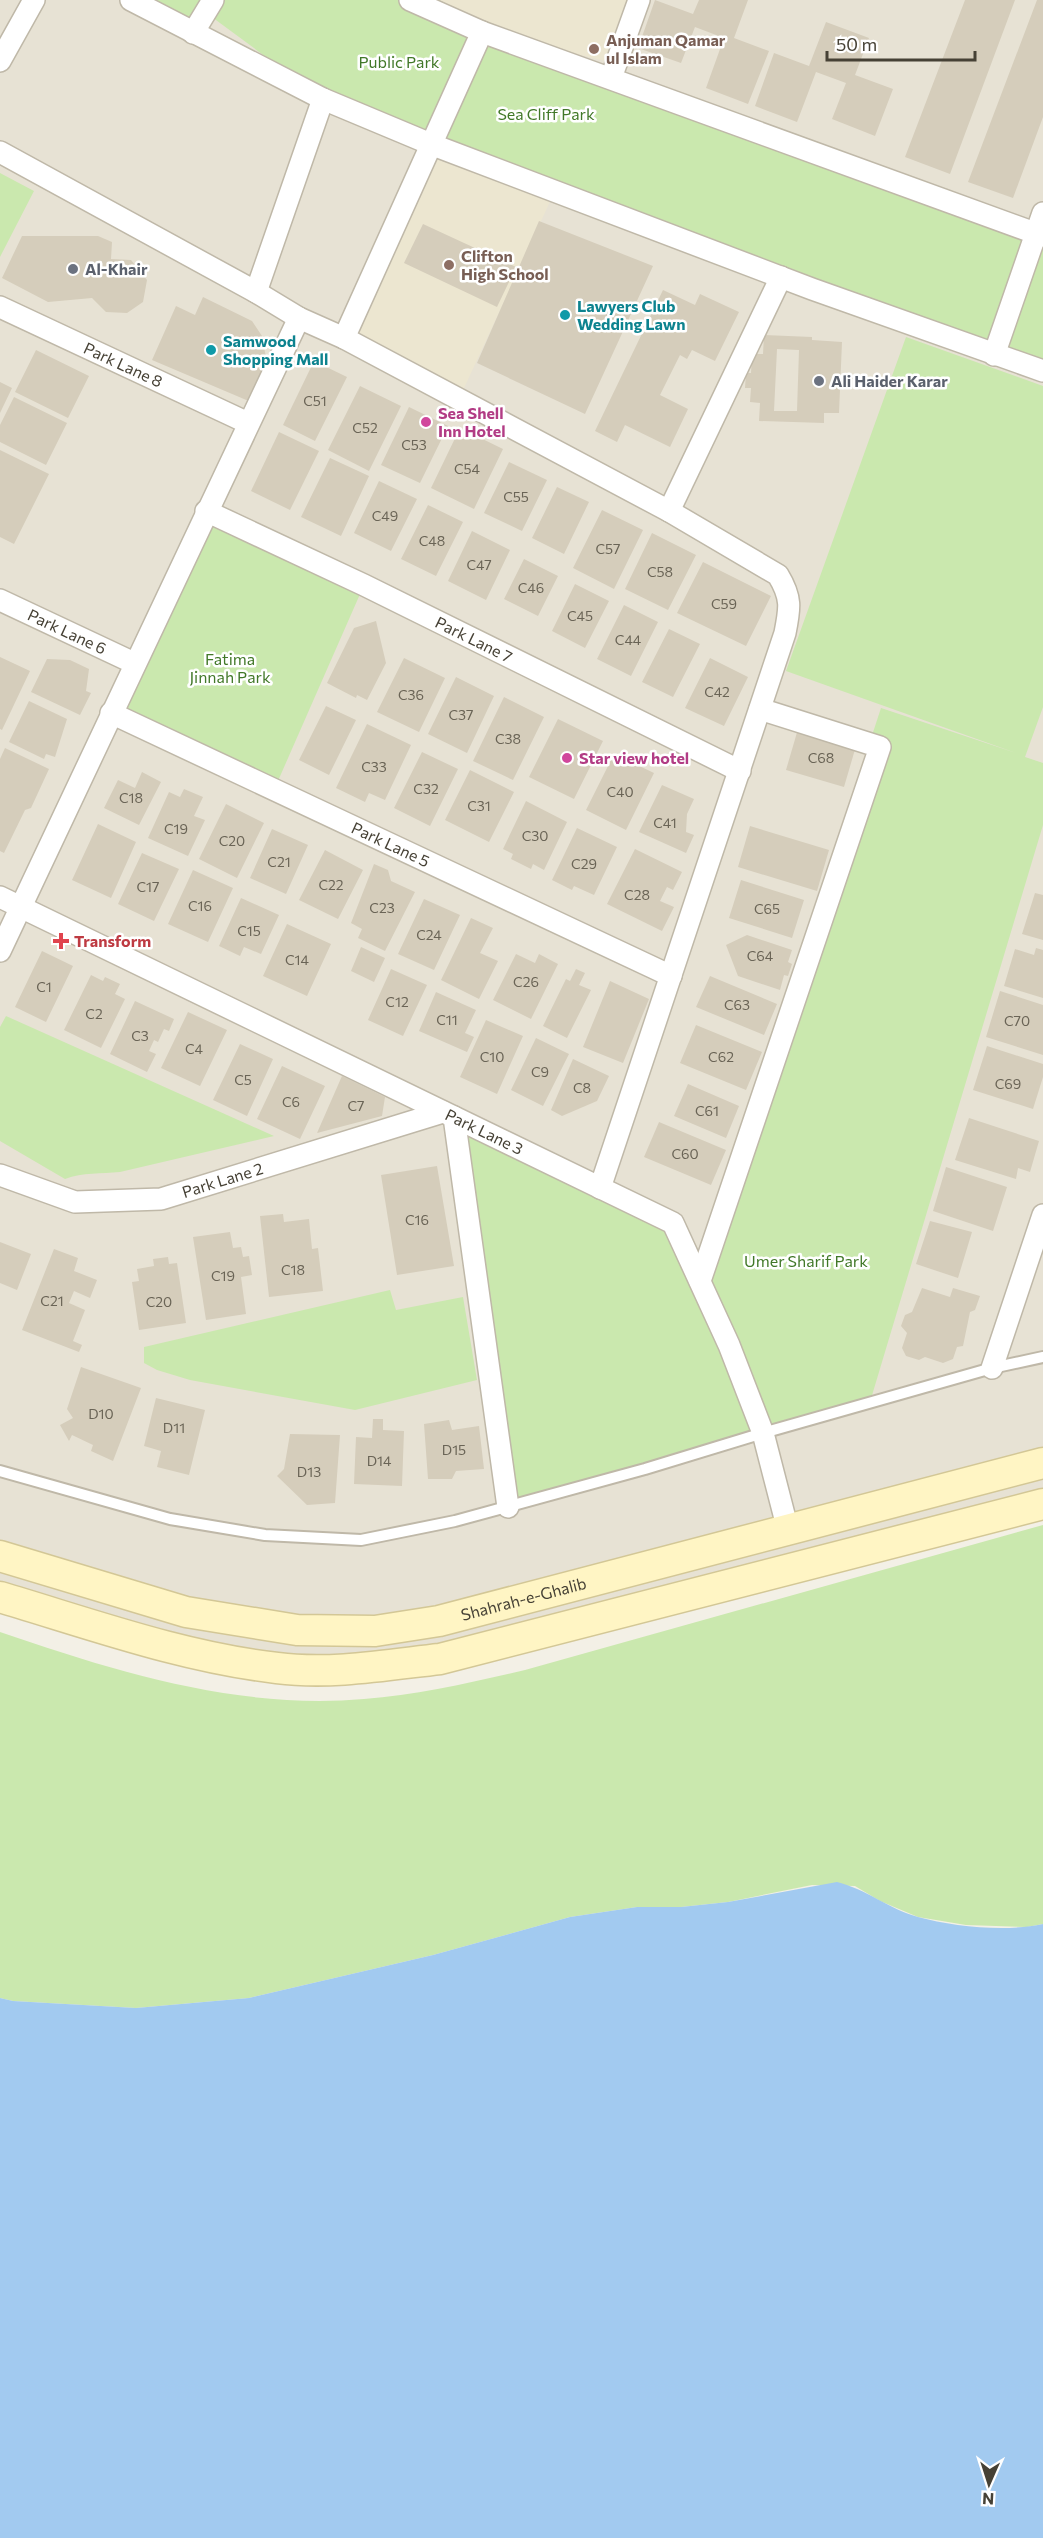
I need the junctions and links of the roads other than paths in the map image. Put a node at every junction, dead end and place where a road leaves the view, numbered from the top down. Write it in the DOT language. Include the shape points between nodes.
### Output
graph roads {
  1 [pos="34,0"];
  2 [pos="132,0"];
  3 [pos="213,0"];
  4 [pos="410,0"];
  5 [pos="639,0"];
  6 [pos="482,32"];
  7 [pos="193,33"];
  8 [pos="0,61"];
  9 [pos="611,78"];
  10 [pos="323,99"];
  11 [pos="432,146"];
  12 [pos="0,152"];
  13 [pos="1043,213"];
  14 [pos="1040,235"];
  15 [pos="781,277"];
  16 [pos="256,292"];
  17 [pos="0,307"];
  18 [pos="299,318"];
  19 [pos="344,338"];
  20 [pos="994,355"];
  21 [pos="1043,371"];
  22 [pos="248,423"];
  23 [pos="206,511"];
  24 [pos="669,511"];
  25 [pos="0,600"];
  26 [pos="134,663"];
  27 [pos="760,710"];
  28 [pos="111,713"];
  29 [pos="740,771"];
  30 [pos="0,897"];
  31 [pos="20,907"];
  32 [pos="0,951"];
  33 [pos="671,976"];
  34 [pos="448,1114"];
  35 [pos="0,1175"];
  36 [pos="600,1188"];
  37 [pos="1043,1215"];
  38 [pos="700,1281"];
  39 [pos="1043,1357"];
  40 [pos="992,1368"];
  41 [pos="763,1433"];
  42 [pos="1043,1463"];
  43 [pos="0,1471"];
  44 [pos="1043,1504"];
  45 [pos="508,1507"];
  46 [pos="788,1530"];
  47 [pos="0,1556"];
  48 [pos="0,1597"];
  1 -- 8 [label="street"];
  2 -- 7 [label="street"];
  3 -- 7 [label="street"];
  4 -- 6 [label="street"];
  5 -- 9 [label="street"];
  6 -- 9 [label="street"];
  6 -- 11 [label="street"];
  7 -- 10 [label="street"];
  9 -- 14 [label="street"];
  10 -- 11 [label="street"];
  10 -- 16 [label="street"];
  11 -- 15 [label="street"];
  11 -- 19 [label="street"];
  12 -- 16 [label="street"];
  13 -- 14 [label="street"];
  14 -- 20 [label="street"];
  15 -- 20 [label="street"];
  15 -- 24 [label="street"];
  16 -- 18 [label="street"];
  17 -- 22 [label="street, Park Lane 8"];
  18 -- 19 [label="street"];
  18 -- 22 [label="street"];
  19 -- 24 [label="street"];
  20 -- 21 [label="street"];
  22 -- 23 [label="street"];
  23 -- 26 [label="street"];
  23 -- 29 [label="street, Park Lane 7"];
  24 -- 27 [label="street" via="778,575 787,591 790,608 785,633"];
  25 -- 26 [label="street, Park Lane 6"];
  26 -- 28 [label="street"];
  27 -- 29 [label="street"];
  27 -- 38 [label="street" via="880,747"];
  28 -- 31 [label="street"];
  28 -- 33 [label="street, Park Lane 5"];
  29 -- 33 [label="street"];
  30 -- 31 [label="street, Park Lane 3"];
  31 -- 32 [label="street"];
  31 -- 34 [label="street, Park Lane 3"];
  33 -- 36 [label="street"];
  34 -- 35 [label="street, Park Lane 2" via="161,1199 75,1202"];
  34 -- 36 [label="street, Park Lane 3"];
  34 -- 45 [label="street"];
  36 -- 38 [label="street, Park Lane 3" via="673,1223"];
  37 -- 40 [label="street"];
  38 -- 41 [label="street, Park Lane 3"];
  39 -- 40 [label="lane"];
  40 -- 41 [label="lane"];
  41 -- 45 [label="lane"];
  41 -- 46 [label="street, Park Lane 3"];
  42 -- 46 [label="main road, Shahrah-e-Ghalib"];
  43 -- 45 [label="lane" via="170,1519 266,1535 361,1540"];
  44 -- 48 [label="main road" via="440,1659 355,1669 278,1669 172,1648"];
  46 -- 47 [label="main road, Shahrah-e-Ghalib" via="439,1621 375,1631 297,1630 186,1612"];
}
